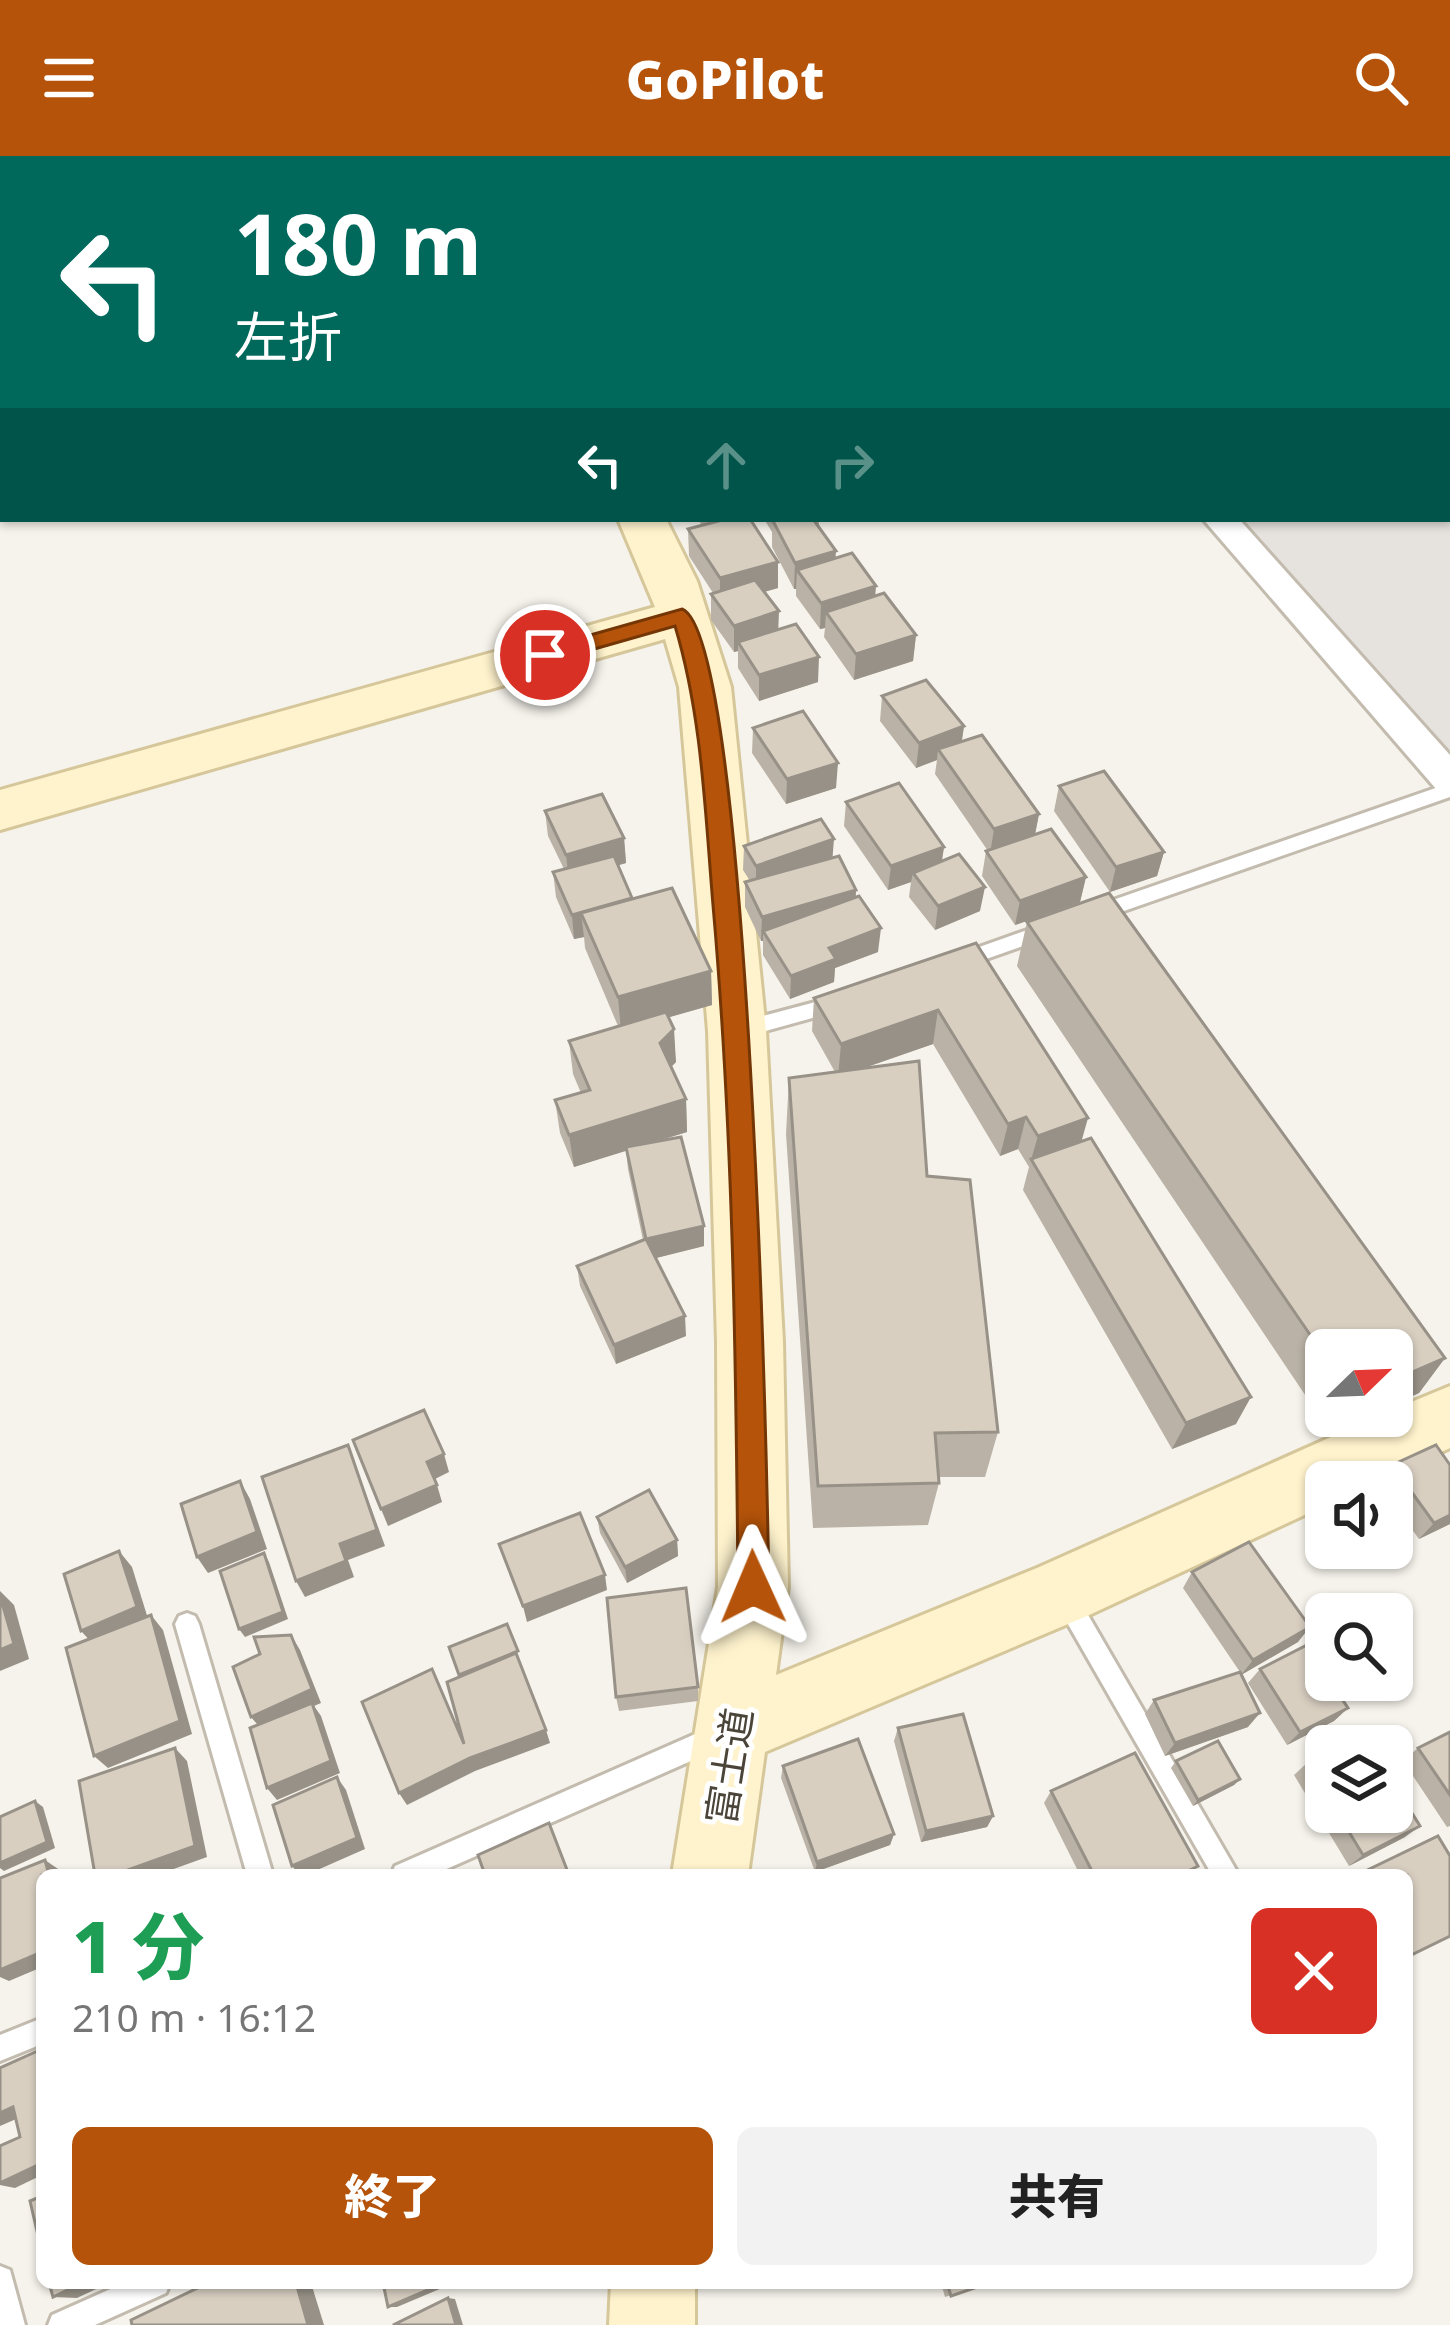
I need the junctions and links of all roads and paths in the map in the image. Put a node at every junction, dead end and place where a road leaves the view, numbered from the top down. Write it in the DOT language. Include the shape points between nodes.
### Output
graph roads {
  1 [pos="643,522"];
  2 [pos="1223,522"];
  3 [pos="682,616"];
  4 [pos="1450,780"];
  5 [pos="1450,790"];
  6 [pos="0,811"];
  7 [pos="942,967"];
  8 [pos="854,998"];
  9 [pos="737,1030"];
  10 [pos="1450,1416"];
  11 [pos="1062,1592"];
  12 [pos="187,1624"];
  13 [pos="735,1728"];
  14 [pos="258,1869"];
  15 [pos="418,1869"];
  16 [pos="711,1869"];
  17 [pos="1223,1869"];
  18 [pos="36,2033"];
  19 [pos="0,2048"];
  20 [pos="0,2280"];
  21 [pos="143,2289"];
  22 [pos="653,2289"];
  23 [pos="11,2325"];
  24 [pos="62,2325"];
  25 [pos="652,2325"];
  1 -- 3 [label="street, 富士道"];
  2 -- 4 [label="street"];
  3 -- 6 [label="street"];
  3 -- 9 [label="street, 富士道" via="712,737"];
  5 -- 7 [label="lane"];
  8 -- 9 [label="lane"];
  9 -- 13 [label="street, 富士道" via="753,1587"];
  10 -- 11 [label="street"];
  11 -- 13 [label="street"];
  11 -- 17 [label="lane"];
  12 -- 14 [label="lane"];
  13 -- 15 [label="lane"];
  13 -- 16 [label="street, 富士道"];
  18 -- 19 [label="lane"];
  20 -- 23 [label="lane"];
  21 -- 24 [label="lane"];
  22 -- 25 [label="street"];
}
